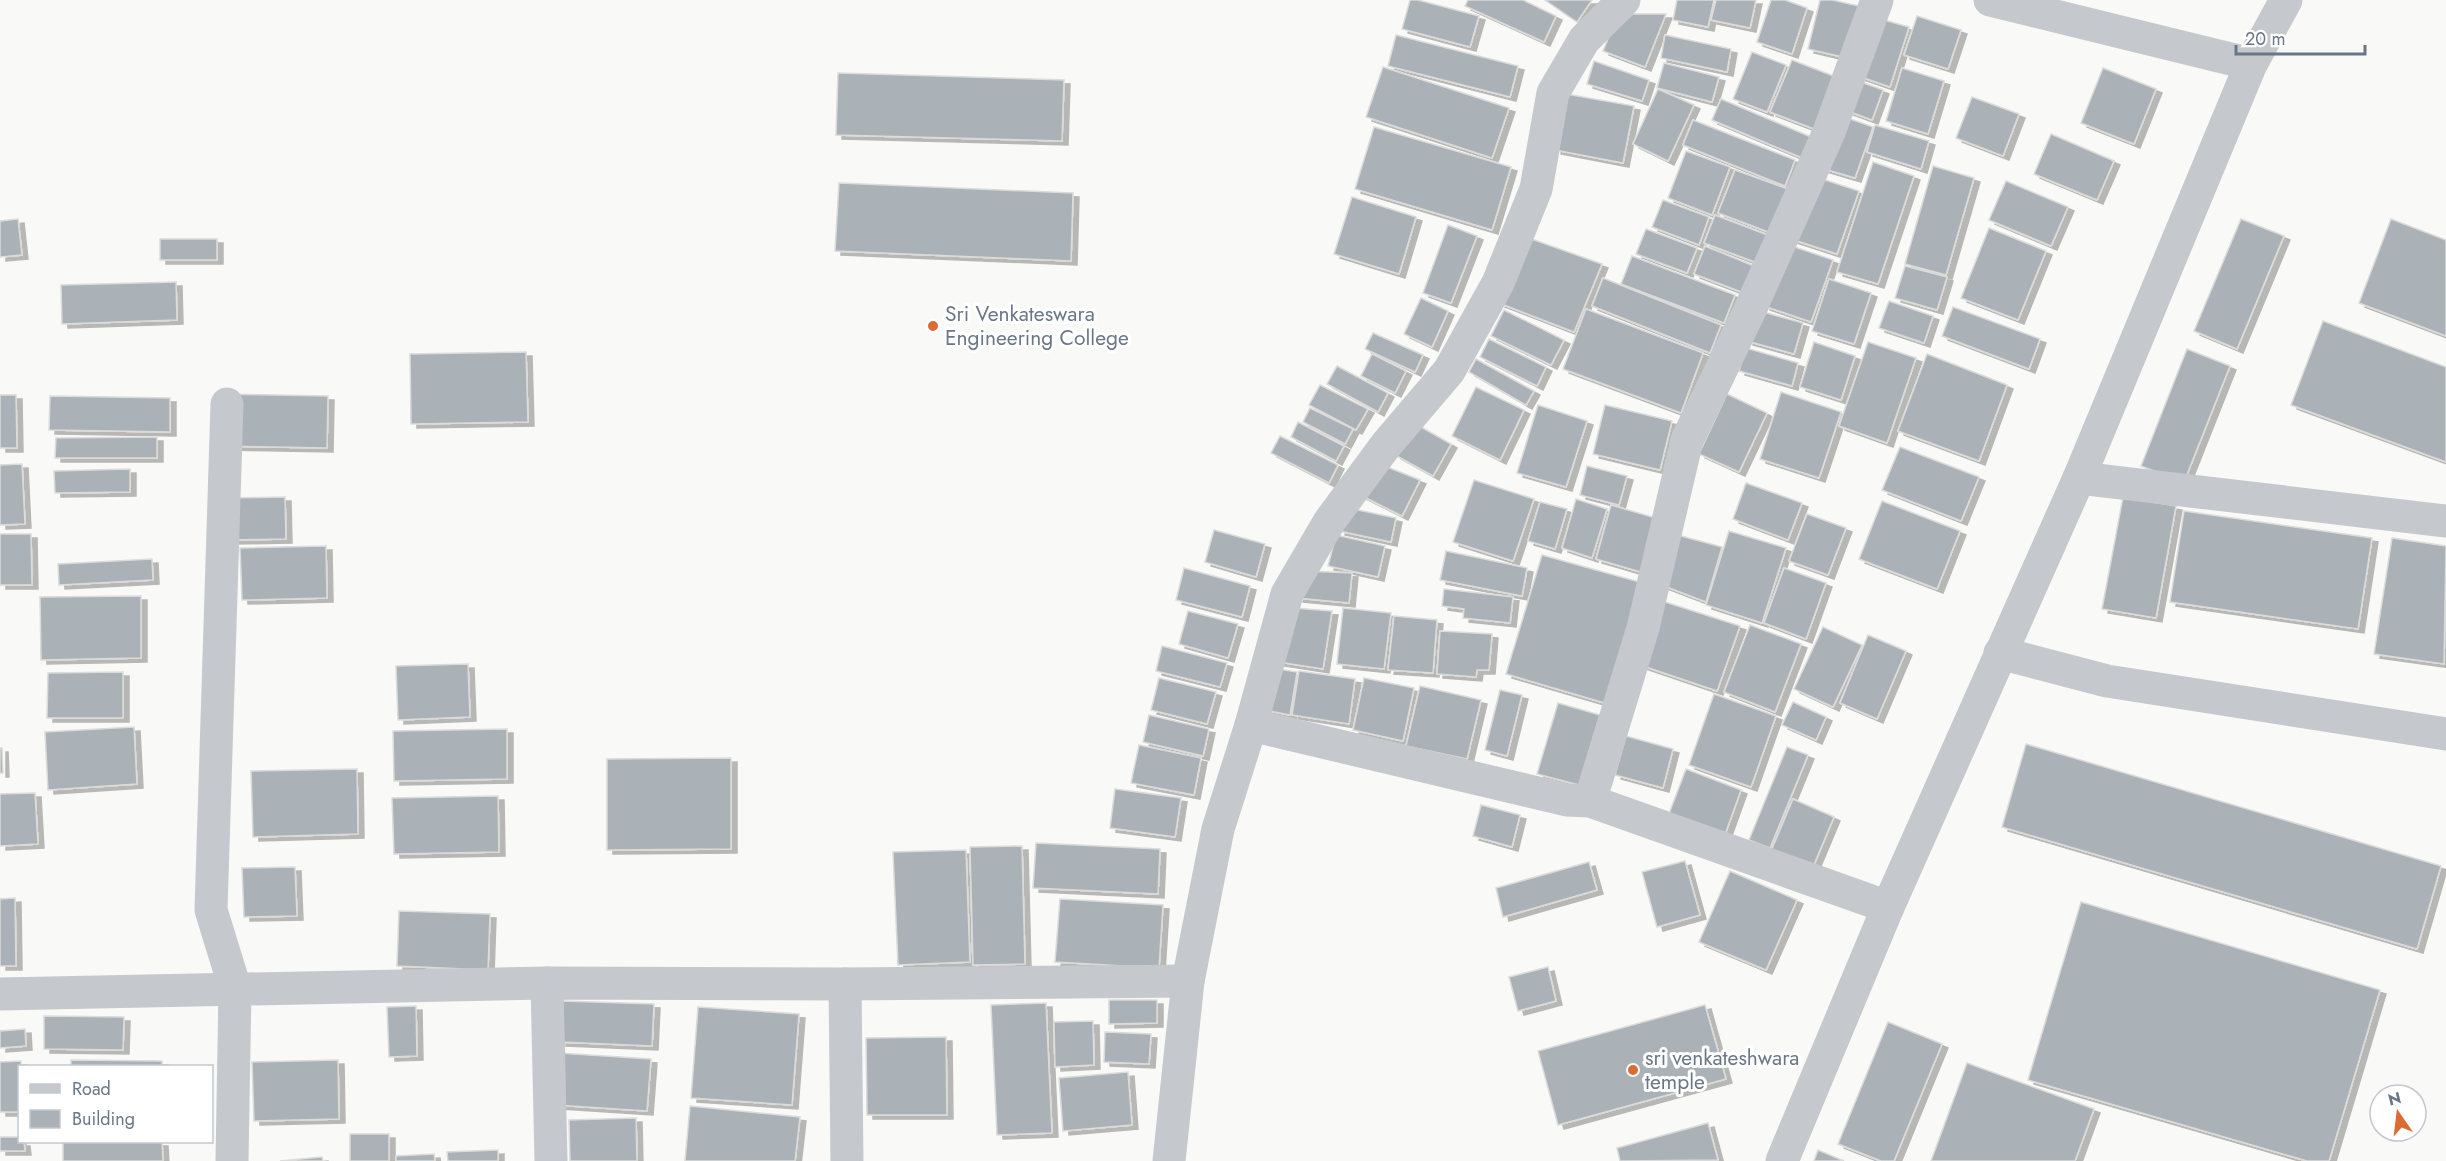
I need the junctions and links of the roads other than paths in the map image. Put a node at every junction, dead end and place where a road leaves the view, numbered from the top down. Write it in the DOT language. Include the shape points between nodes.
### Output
graph roads {
  1 [pos="1624,0"];
  2 [pos="1877,0"];
  3 [pos="1990,0"];
  4 [pos="2286,0"];
  5 [pos="2251,64"];
  6 [pos="227,404"];
  7 [pos="2079,478"];
  8 [pos="2446,521"];
  9 [pos="2000,652"];
  10 [pos="1251,724"];
  11 [pos="2446,734"];
  12 [pos="1590,801"];
  13 [pos="1888,907"];
  14 [pos="1188,981"];
  15 [pos="547,983"];
  16 [pos="845,984"];
  17 [pos="235,988"];
  18 [pos="0,994"];
  19 [pos="232,1161"];
  20 [pos="551,1161"];
  21 [pos="847,1161"];
  22 [pos="1169,1161"];
  23 [pos="1782,1161"];
  1 -- 10 [label="street" via="1584,40 1553,93 1536,189 1498,283 1449,371 1386,445 1329,522 1287,594"];
  2 -- 12 [label="street" via="1829,132 1687,440 1642,628"];
  3 -- 5 [label="street"];
  4 -- 5 [label="street"];
  5 -- 7 [label="street"];
  6 -- 17 [label="street" via="211,910"];
  7 -- 8 [label="street"];
  7 -- 9 [label="street"];
  9 -- 11 [label="street" via="2107,681"];
  9 -- 13 [label="street"];
  10 -- 12 [label="street" via="1567,800"];
  10 -- 14 [label="street" via="1218,829"];
  12 -- 13 [label="street"];
  13 -- 23 [label="street"];
  14 -- 16 [label="street"];
  14 -- 22 [label="street"];
  15 -- 16 [label="street"];
  15 -- 17 [label="street"];
  15 -- 20 [label="street"];
  16 -- 21 [label="street"];
  17 -- 18 [label="street"];
  17 -- 19 [label="street"];
}
